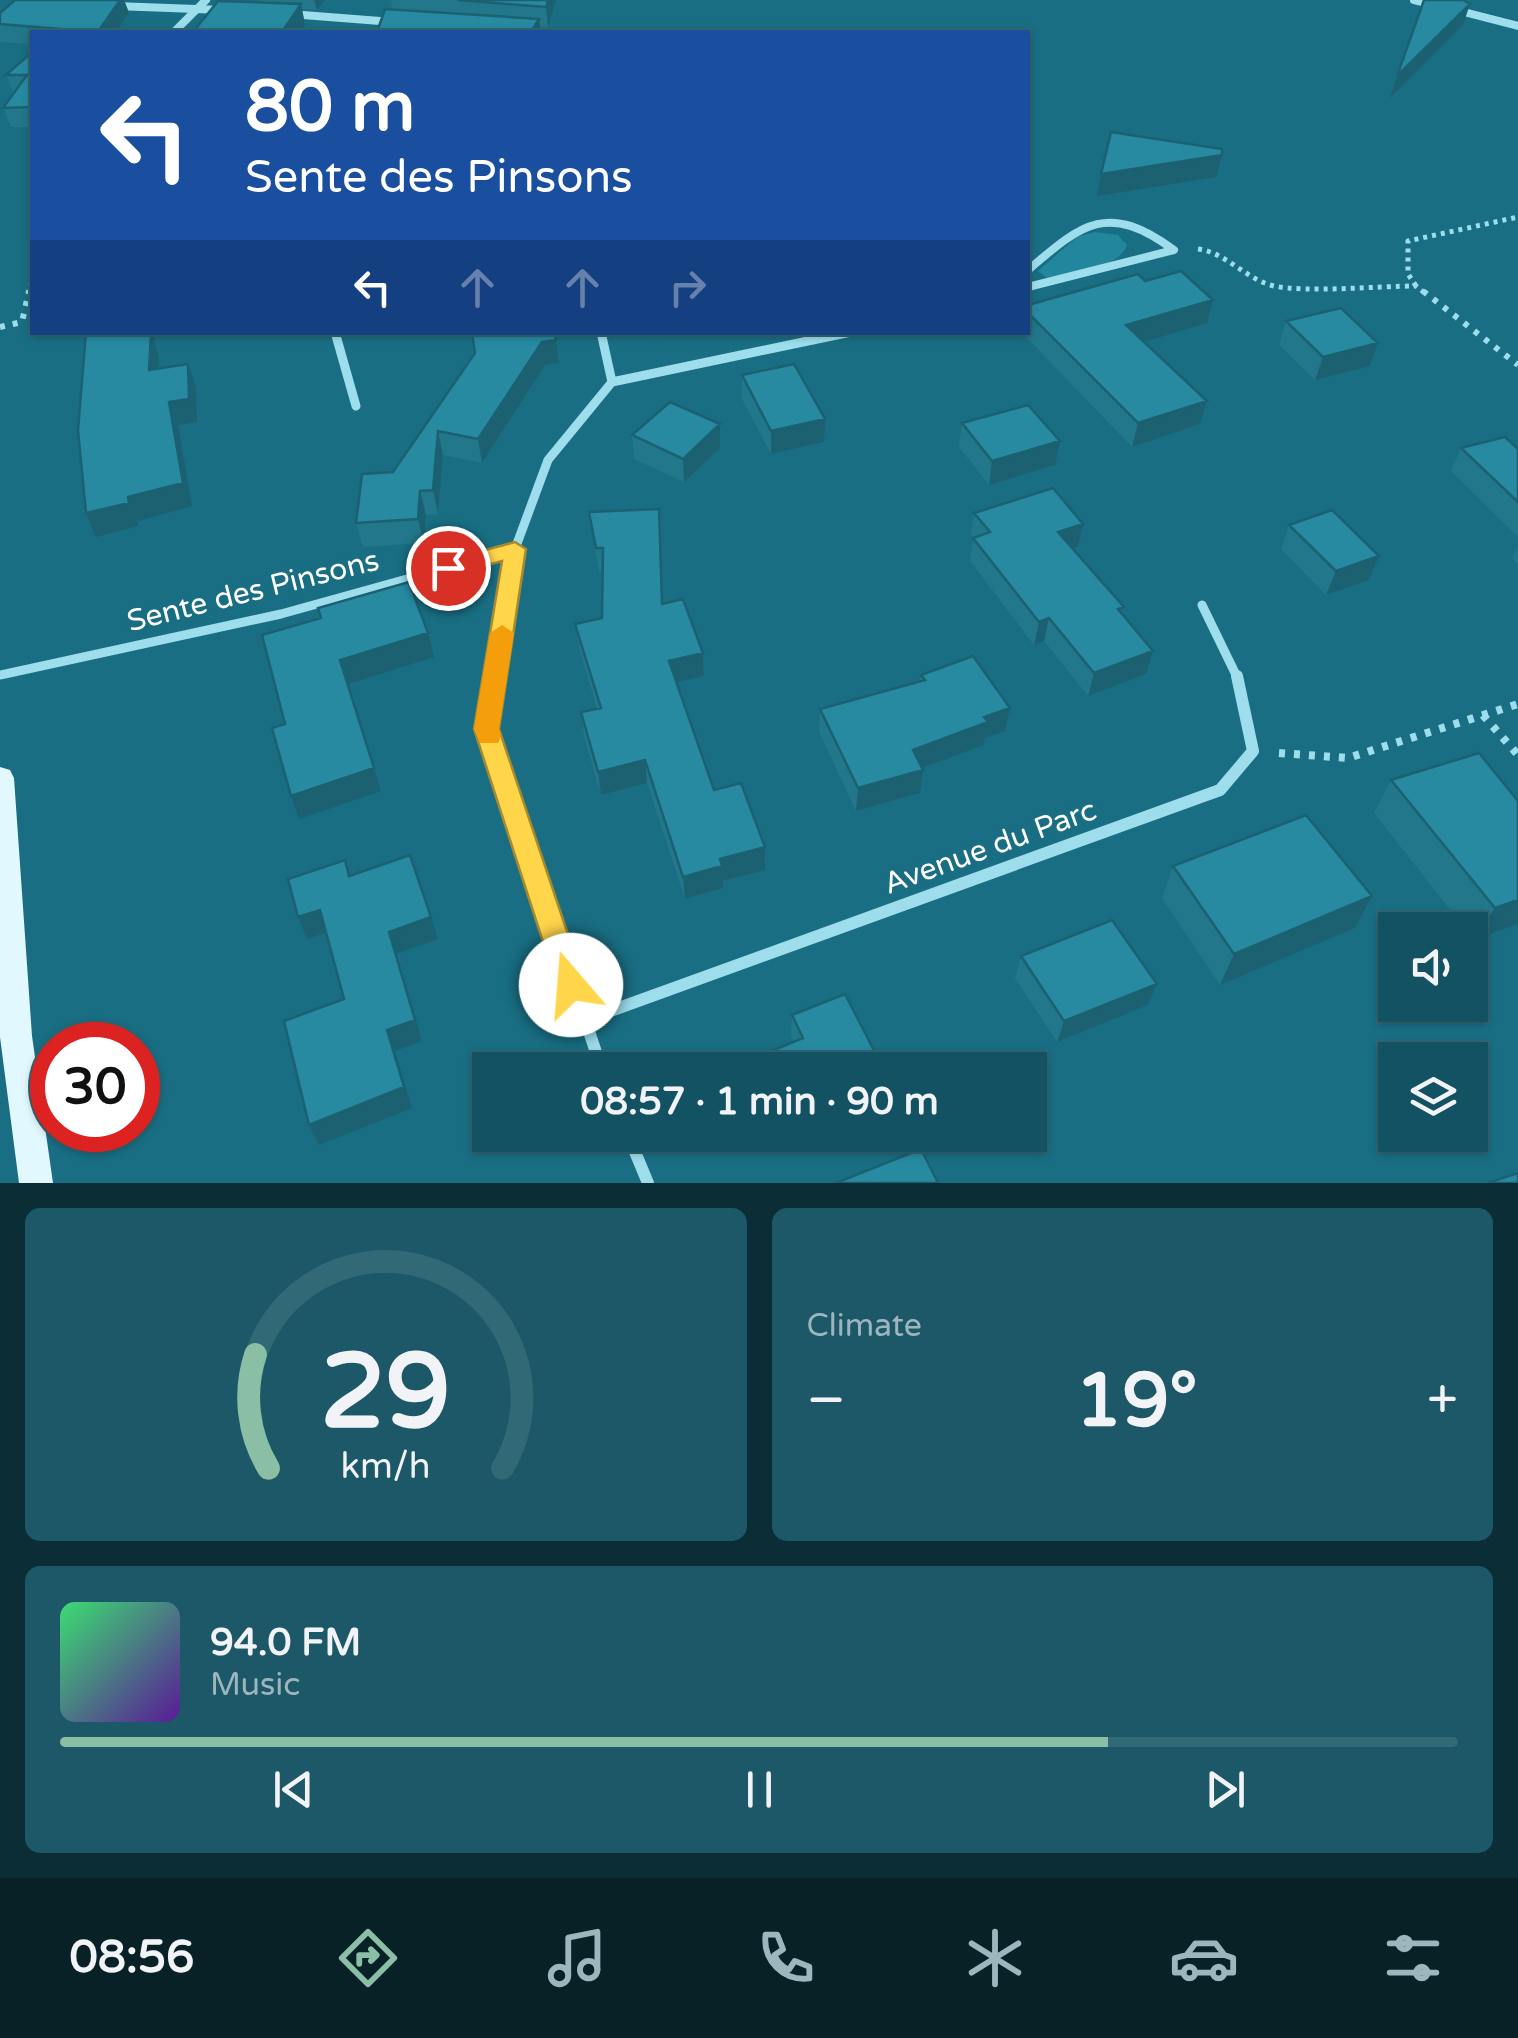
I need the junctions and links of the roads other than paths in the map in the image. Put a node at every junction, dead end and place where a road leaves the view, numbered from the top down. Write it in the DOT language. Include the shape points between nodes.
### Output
graph roads {
  1 [pos="206,0"];
  2 [pos="1414,0"];
  3 [pos="113,6"];
  4 [pos="194,9"];
  5 [pos="238,10"];
  6 [pos="276,13"];
  7 [pos="408,23"];
  8 [pos="1518,26"];
  9 [pos="176,30"];
  10 [pos="1030,268"];
  11 [pos="1030,287"];
  12 [pos="336,335"];
  13 [pos="602,335"];
  14 [pos="837,335"];
  15 [pos="612,382"];
  16 [pos="356,406"];
  17 [pos="515,549"];
  18 [pos="1202,605"];
  19 [pos="0,675"];
  20 [pos="0,778"];
  21 [pos="583,1022"];
  22 [pos="595,1052"];
  23 [pos="635,1152"];
  24 [pos="36,1183"];
  25 [pos="648,1183"];
  1 -- 4 [label="street"];
  2 -- 8 [label="street"];
  3 -- 4 [label="street"];
  4 -- 5 [label="street"];
  4 -- 9 [label="street"];
  6 -- 7 [label="street"];
  10 -- 11 [label="street" via="1070,233 1093,225 1140,229 1174,250"];
  12 -- 16 [label="street"];
  13 -- 15 [label="street"];
  14 -- 15 [label="street"];
  15 -- 17 [label="street" via="548,460"];
  17 -- 19 [label="street, Sente des Pinsons" via="281,614"];
  17 -- 21 [label="street" via="487,729"];
  18 -- 21 [label="street, Avenue du Parc" via="1241,685 1253,752 1220,790"];
  20 -- 24 [label="main road" via="16,1036"];
  21 -- 22 [label="street"];
  23 -- 25 [label="street"];
}
